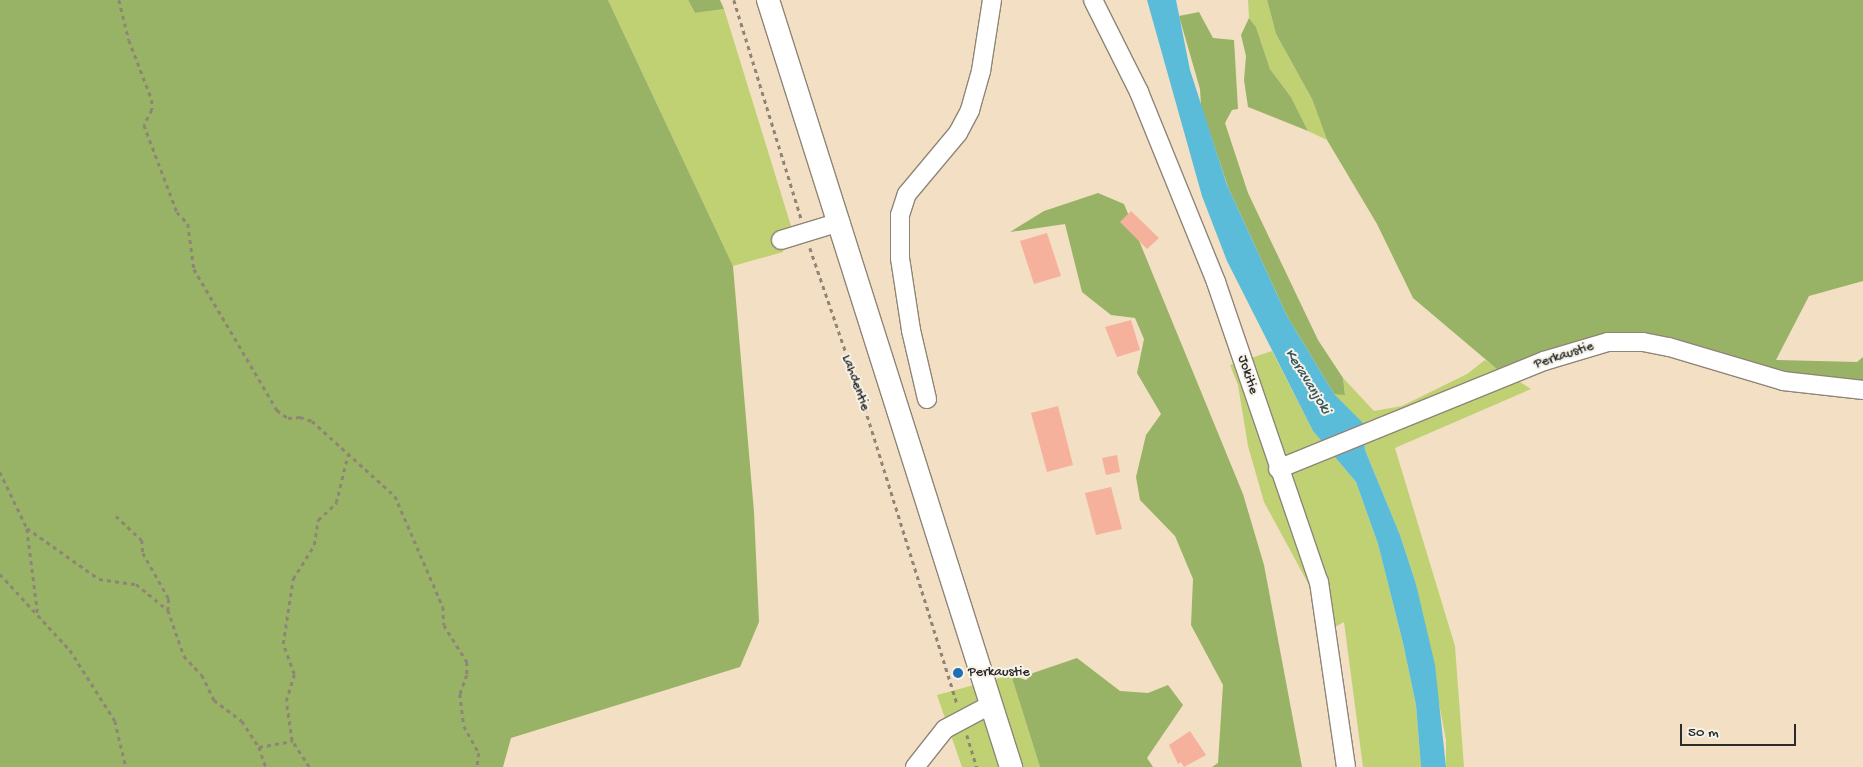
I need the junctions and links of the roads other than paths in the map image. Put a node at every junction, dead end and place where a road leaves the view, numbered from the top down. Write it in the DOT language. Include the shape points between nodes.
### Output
graph roads {
  1 [pos="768,0"];
  2 [pos="992,0"];
  3 [pos="1093,0"];
  4 [pos="840,222"];
  5 [pos="781,240"];
  6 [pos="1863,390"];
  7 [pos="927,398"];
  8 [pos="1278,469"];
  9 [pos="992,704"];
  10 [pos="915,767"];
  11 [pos="1011,767"];
  12 [pos="1346,767"];
  1 -- 4 [label="main road"];
  2 -- 7 [label="street" via="981,71 970,110 958,133 907,194 900,216 900,258 911,330"];
  3 -- 8 [label="street, Jokitie" via="1139,92 1216,282"];
  4 -- 5 [label="street"];
  4 -- 9 [label="main road"];
  6 -- 8 [label="street, Perkaustie" via="1782,381 1660,345 1608,342 1544,361"];
  8 -- 12 [label="street, Jokitie" via="1319,582"];
  9 -- 10 [label="street" via="945,729"];
  9 -- 11 [label="main road"];
}
